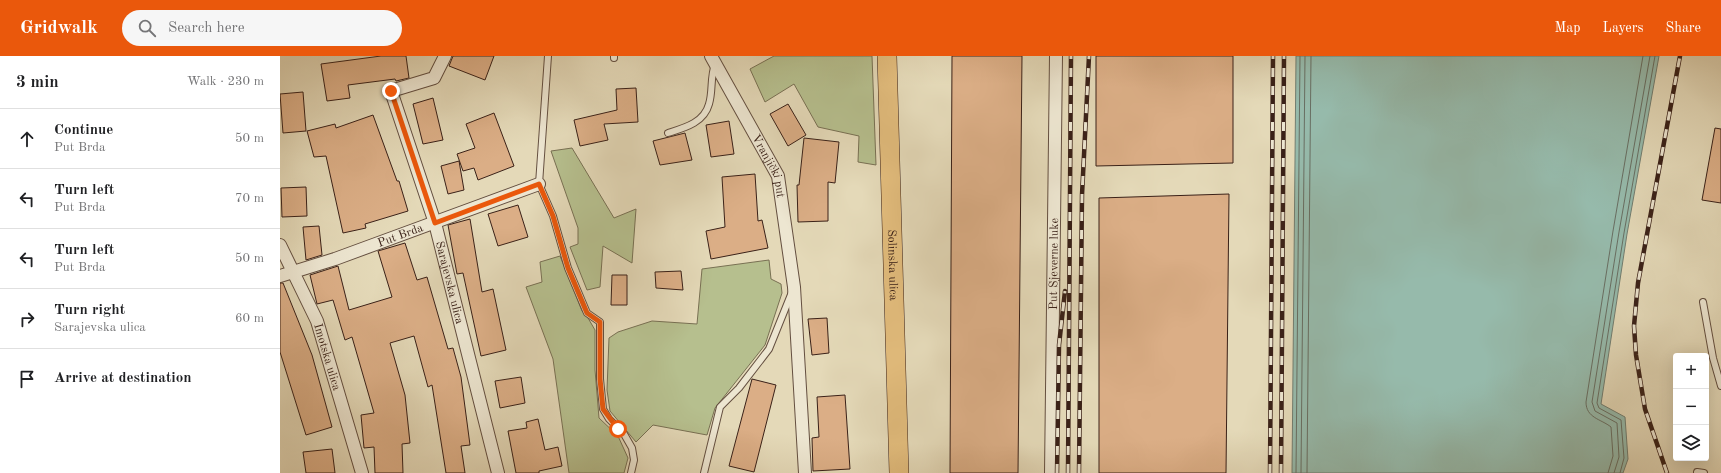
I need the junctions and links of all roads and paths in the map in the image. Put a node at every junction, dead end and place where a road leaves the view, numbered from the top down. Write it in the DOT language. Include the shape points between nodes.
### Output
graph roads {
  1 [pos="445,56"];
  2 [pos="548,56"];
  3 [pos="887,56"];
  4 [pos="1056,56"];
  5 [pos="713,59"];
  6 [pos="668,134"];
  7 [pos="539,184"];
  8 [pos="435,223"];
  9 [pos="280,245"];
  10 [pos="293,272"];
  11 [pos="280,276"];
  12 [pos="794,287"];
  13 [pos="1703,302"];
  14 [pos="1721,386"];
  15 [pos="1697,472"];
  16 [pos="362,473"];
  17 [pos="498,473"];
  18 [pos="631,473"];
  19 [pos="704,473"];
  20 [pos="805,473"];
  21 [pos="899,473"];
  22 [pos="1051,473"];
  23 [pos="1704,473"];
  1 -- 8 [label="street, Sarajevska ulica" via="434,78 391,91"];
  2 -- 7 [label="lane"];
  3 -- 21 [label="main road, Solinska ulica"];
  4 -- 22 [label="street, Put Sjeverne luke"];
  5 -- 6 [label="lane" via="709,105 700,120"];
  5 -- 12 [label="street, Vranjički put" via="778,176"];
  7 -- 8 [label="street, Put Brda"];
  7 -- 18 [label="lane" via="553,216 568,268 587,313 600,322 603,409 632,448 634,460"];
  8 -- 10 [label="street, Put Brda"];
  8 -- 17 [label="street, Sarajevska ulica"];
  9 -- 10 [label="street, Imotska ulica"];
  10 -- 11 [label="street, Put Brda"];
  10 -- 16 [label="street, Imotska ulica" via="317,321"];
  12 -- 19 [label="lane" via="769,349 739,388 720,407"];
  12 -- 20 [label="street, Vranjički put"];
  13 -- 14 [label="lane"];
  15 -- 23 [label="lane"];
}
